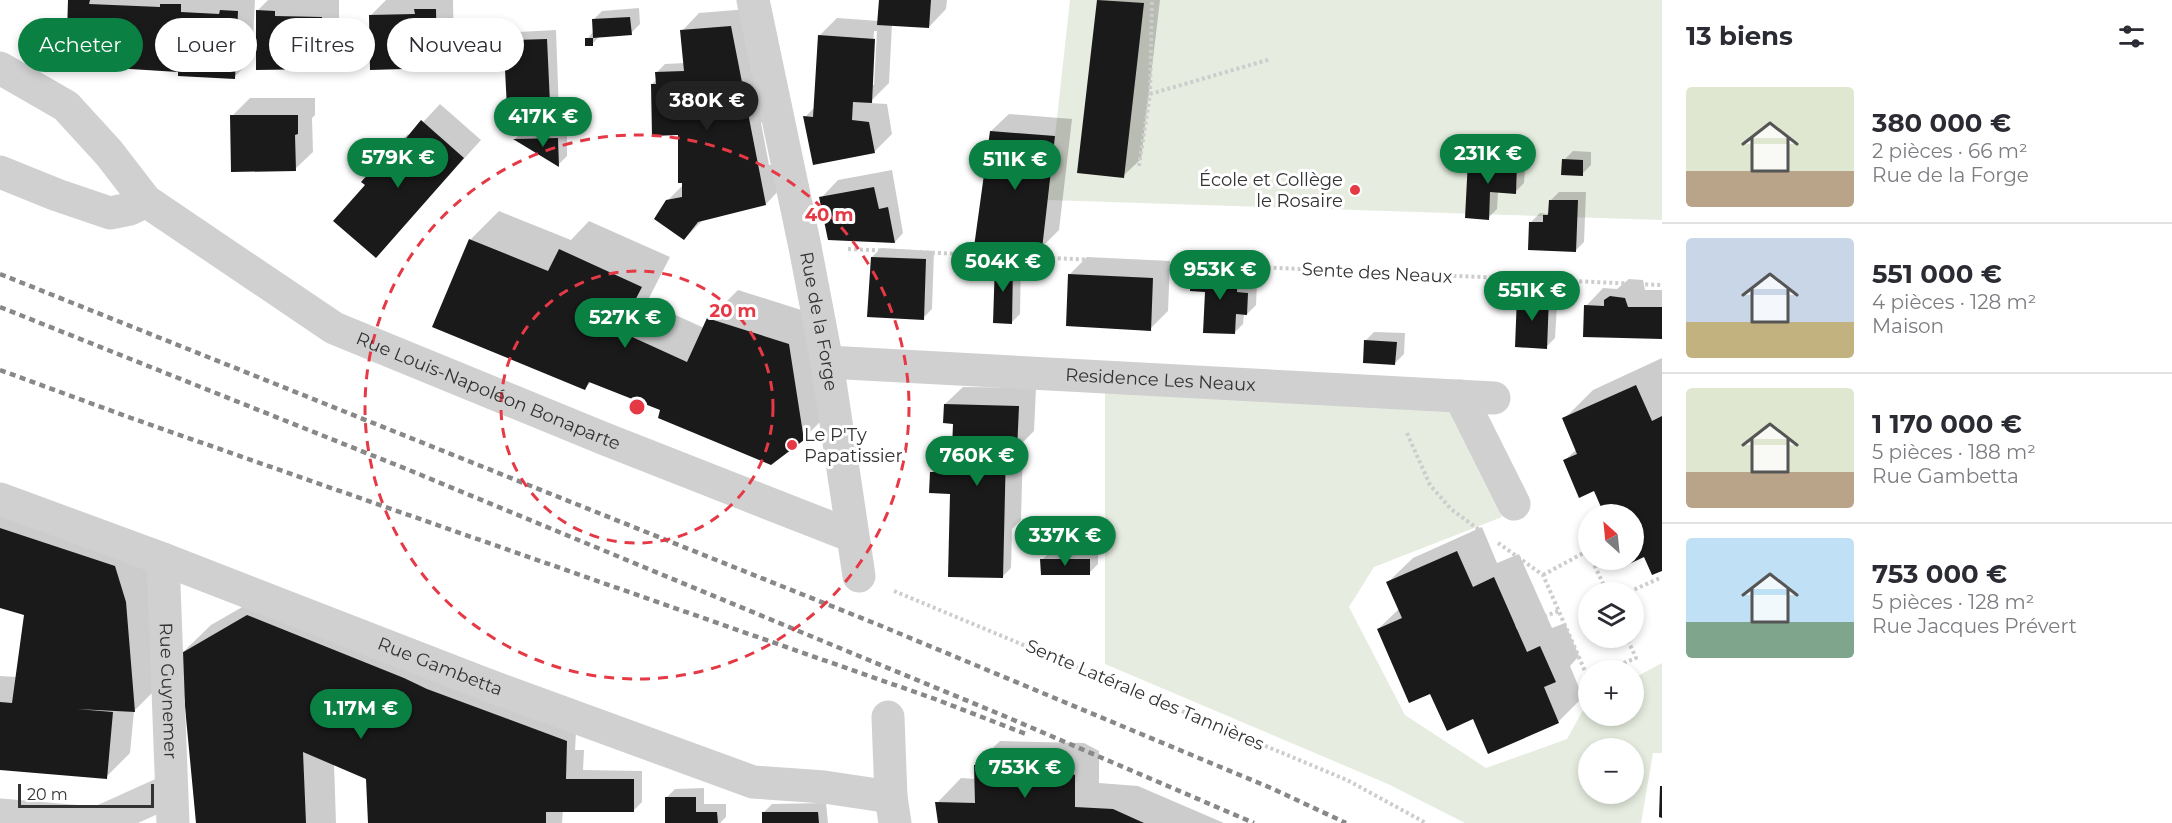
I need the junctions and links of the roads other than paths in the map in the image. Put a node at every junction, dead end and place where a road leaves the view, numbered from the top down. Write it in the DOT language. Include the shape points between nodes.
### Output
graph roads {
  1 [pos="753,0"];
  2 [pos="0,68"];
  3 [pos="0,172"];
  4 [pos="146,201"];
  5 [pos="827,362"];
  6 [pos="1460,396"];
  7 [pos="1494,398"];
  8 [pos="0,499"];
  9 [pos="1514,504"];
  10 [pos="852,536"];
  11 [pos="163,560"];
  12 [pos="859,576"];
  13 [pos="888,717"];
  14 [pos="171,790"];
  15 [pos="893,810"];
  16 [pos="0,815"];
  17 [pos="96,823"];
  18 [pos="173,823"];
  1 -- 5 [label="street, Rue de la Forge"];
  2 -- 4 [label="street, Rue Louis-Napoléon Bonaparte" via="66,105"];
  3 -- 4 [label="street" via="110,213"];
  4 -- 10 [label="street, Rue Louis-Napoléon Bonaparte" via="334,328"];
  5 -- 6 [label="street, Residence Les Neaux"];
  5 -- 10 [label="street, Rue de la Forge"];
  6 -- 7 [label="street, Residence Les Neaux"];
  6 -- 9 [label="street"];
  8 -- 11 [label="street, Rue Gambetta"];
  10 -- 12 [label="street, Rue de la Forge"];
  11 -- 14 [label="street, Rue Guynemer"];
  11 -- 15 [label="street, Rue Gambetta" via="753,782 824,787"];
  13 -- 15 [label="street"];
  14 -- 17 [label="street"];
  14 -- 18 [label="street, Rue Guynemer"];
  16 -- 17 [label="street"];
}
